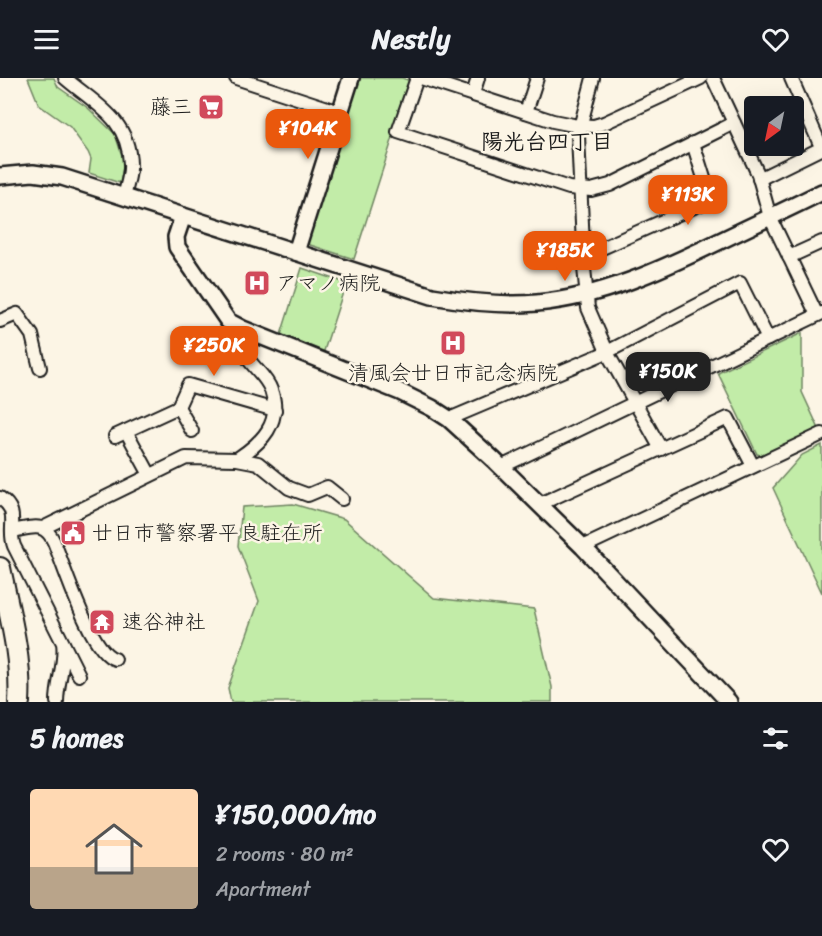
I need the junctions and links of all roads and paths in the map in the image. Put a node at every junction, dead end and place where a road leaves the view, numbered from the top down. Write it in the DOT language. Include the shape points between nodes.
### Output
graph roads {
  1 [pos="65,78"];
  2 [pos="236,78"];
  3 [pos="351,78"];
  4 [pos="419,78"];
  5 [pos="478,78"];
  6 [pos="537,78"];
  7 [pos="593,78"];
  8 [pos="701,78"];
  9 [pos="713,78"];
  10 [pos="791,78"];
  11 [pos="472,94"];
  12 [pos="340,112"];
  13 [pos="526,112"];
  14 [pos="734,123"];
  15 [pos="580,125"];
  16 [pos="693,143"];
  17 [pos="822,149"];
  18 [pos="0,176"];
  19 [pos="759,179"];
  20 [pos="580,189"];
  21 [pos="822,192"];
  22 [pos="124,197"];
  23 [pos="183,216"];
  24 [pos="770,217"];
  25 [pos="822,242"];
  26 [pos="296,252"];
  27 [pos="584,256"];
  28 [pos="789,257"];
  29 [pos="587,295"];
  30 [pos="819,314"];
  31 [pos="0,321"];
  32 [pos="235,325"];
  33 [pos="768,339"];
  34 [pos="607,352"];
  35 [pos="40,368"];
  36 [pos="635,402"];
  37 [pos="178,406"];
  38 [pos="275,410"];
  39 [pos="449,419"];
  40 [pos="192,431"];
  41 [pos="822,434"];
  42 [pos="661,449"];
  43 [pos="237,459"];
  44 [pos="753,466"];
  45 [pos="501,467"];
  46 [pos="150,475"];
  47 [pos="0,498"];
  48 [pos="342,499"];
  49 [pos="540,504"];
  50 [pos="44,528"];
  51 [pos="12,531"];
  52 [pos="583,547"];
  53 [pos="0,568"];
  54 [pos="0,626"];
  55 [pos="63,644"];
  56 [pos="115,659"];
  57 [pos="79,675"];
  58 [pos="7,702"];
  59 [pos="19,702"];
  60 [pos="57,702"];
  61 [pos="729,702"];
  1 -- 22 [label="street" via="120,126 130,165"];
  2 -- 12 [label="street"];
  3 -- 12 [label="street"];
  4 -- 11 [label="street"];
  4 -- 20 [label="street" via="398,132"];
  5 -- 11 [label="street"];
  6 -- 13 [label="street"];
  7 -- 15 [label="street"];
  8 -- 15 [label="street" via="604,123"];
  9 -- 14 [label="street"];
  10 -- 17 [label="street"];
  11 -- 13 [label="street"];
  12 -- 26 [label="street"];
  13 -- 15 [label="street"];
  14 -- 16 [label="street"];
  14 -- 19 [label="street"];
  15 -- 20 [label="street"];
  16 -- 20 [label="street" via="610,184"];
  16 -- 27 [label="street" via="708,191 701,204"];
  17 -- 19 [label="street"];
  18 -- 22 [label="street" via="48,175"];
  19 -- 24 [label="street"];
  20 -- 27 [label="street"];
  21 -- 24 [label="street"];
  22 -- 23 [label="street"];
  23 -- 26 [label="street"];
  23 -- 32 [label="street" via="177,247 228,321"];
  24 -- 28 [label="street"];
  24 -- 29 [label="street" via="638,279"];
  25 -- 28 [label="street"];
  26 -- 29 [label="street" via="432,296 495,304 537,303"];
  27 -- 29 [label="street"];
  28 -- 30 [label="street"];
  29 -- 34 [label="street" via="588,308"];
  30 -- 33 [label="street"];
  31 -- 35 [label="street" via="17,314 32,335"];
  32 -- 38 [label="street" via="240,345 271,390"];
  32 -- 39 [label="street" via="400,392"];
  33 -- 34 [label="street" via="740,283"];
  33 -- 36 [label="street"];
  34 -- 36 [label="street"];
  34 -- 39 [label="street"];
  36 -- 42 [label="street"];
  36 -- 45 [label="street"];
  37 -- 38 [label="street" via="188,385"];
  37 -- 40 [label="street"];
  37 -- 46 [label="street" via="120,433"];
  38 -- 43 [label="street" via="269,429 258,444"];
  39 -- 45 [label="street"];
  41 -- 44 [label="street"];
  42 -- 44 [label="street" via="728,418"];
  42 -- 49 [label="street"];
  43 -- 46 [label="street" via="186,458"];
  43 -- 48 [label="street" via="258,463 298,492 308,495 327,488"];
  44 -- 52 [label="street"];
  45 -- 49 [label="street"];
  46 -- 50 [label="street"];
  47 -- 51 [label="street" via="12,513"];
  49 -- 52 [label="street"];
  50 -- 51 [label="street"];
  50 -- 56 [label="street" via="52,537 90,632 108,658"];
  51 -- 55 [label="street" via="14,546"];
  52 -- 61 [label="street"];
  53 -- 59 [label="highway" via="17,651"];
  54 -- 58 [label="highway" via="7,666"];
  55 -- 57 [label="street"];
  55 -- 60 [label="street"];
}
